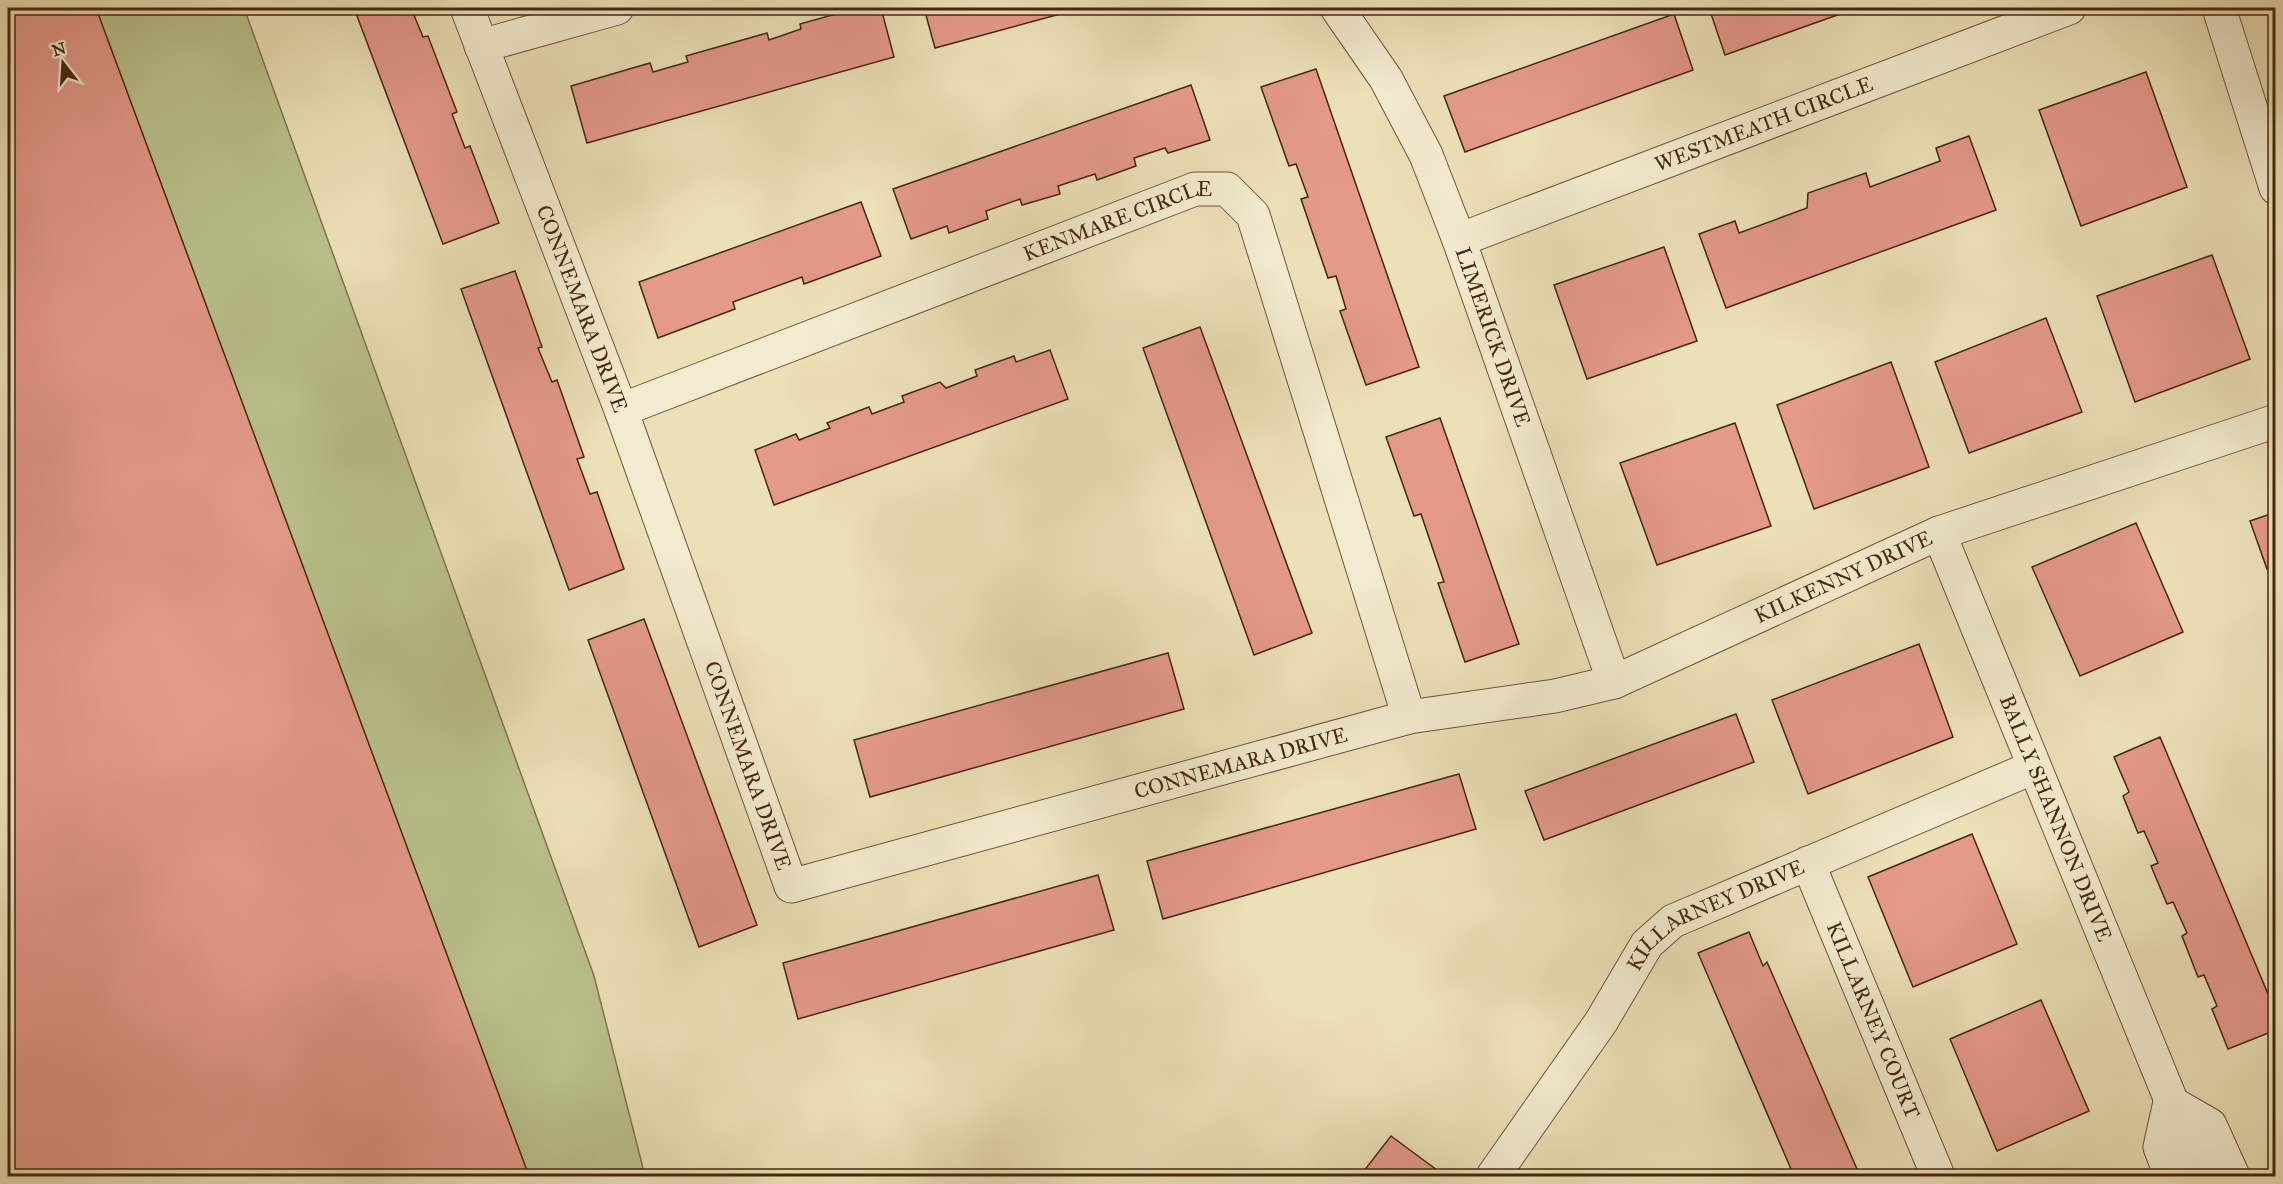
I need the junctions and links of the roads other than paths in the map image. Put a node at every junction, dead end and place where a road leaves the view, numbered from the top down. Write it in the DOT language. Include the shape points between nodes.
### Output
graph roads {
  1 [pos="467,8"];
  2 [pos="617,8"];
  3 [pos="1337,8"];
  4 [pos="2069,8"];
  5 [pos="2218,8"];
  6 [pos="480,46"];
  7 [pos="2276,188"];
  8 [pos="1459,240"];
  9 [pos="621,410"];
  10 [pos="2276,421"];
  11 [pos="1939,533"];
  12 [pos="1614,682"];
  13 [pos="1408,717"];
  14 [pos="2034,767"];
  15 [pos="1808,863"];
  16 [pos="2170,1102"];
  17 [pos="1492,1176"];
  18 [pos="1938,1176"];
  19 [pos="2171,1176"];
  20 [pos="2202,1176"];
  21 [pos="2233,1176"];
  1 -- 6 [label="street, CONNEMARA DRIVE"];
  2 -- 6 [label="street"];
  3 -- 8 [label="street, LIMERICK DRIVE" via="1386,79 1426,155"];
  4 -- 8 [label="street, WESTMEATH CIRCLE"];
  5 -- 7 [label="street"];
  6 -- 9 [label="street, CONNEMARA DRIVE"];
  8 -- 12 [label="street, LIMERICK DRIVE"];
  9 -- 13 [label="street, CONNEMARA DRIVE" via="791,886"];
  9 -- 13 [label="street, KENMARE CIRCLE" via="1195,189 1227,189 1253,215"];
  10 -- 11 [label="street, KILKENNY DRIVE"];
  11 -- 12 [label="street, KILKENNY DRIVE"];
  11 -- 14 [label="street, BALLY SHANNON DRIVE"];
  12 -- 13 [label="street, KILKENNY DRIVE" via="1555,696"];
  14 -- 15 [label="street, KILLARNEY DRIVE"];
  14 -- 16 [label="street, BALLY SHANNON DRIVE"];
  15 -- 17 [label="street, KILLARNEY DRIVE" via="1673,921 1647,944 1601,1022"];
  15 -- 18 [label="street, KILLARNEY COURT"];
  16 -- 19 [label="street" via="2160,1147"];
  16 -- 20 [label="street, BALLY SHANNON DRIVE"];
  16 -- 21 [label="street" via="2210,1125"];
}
